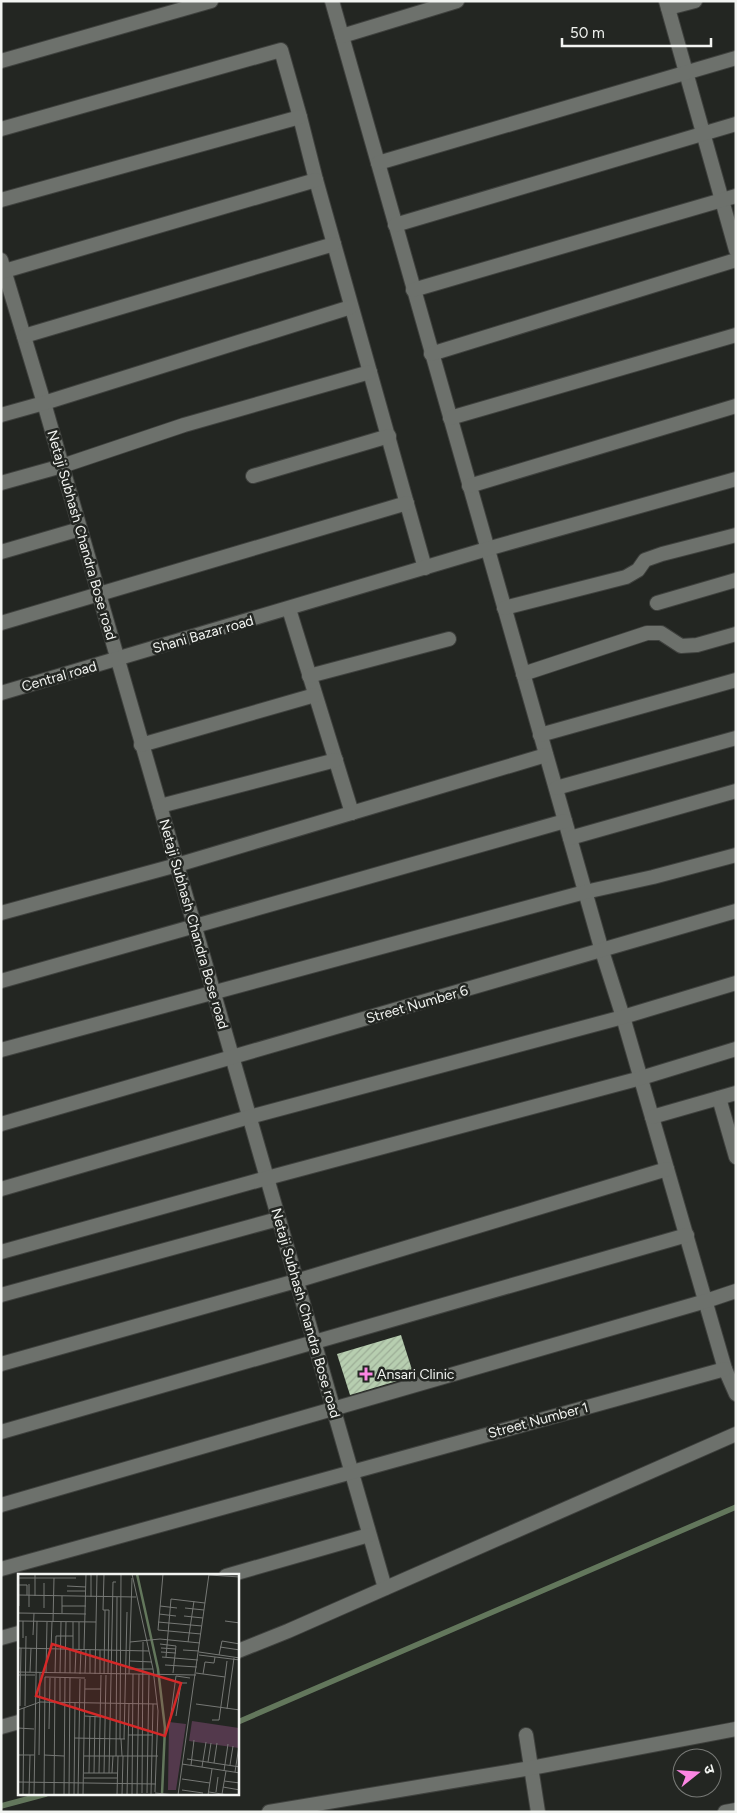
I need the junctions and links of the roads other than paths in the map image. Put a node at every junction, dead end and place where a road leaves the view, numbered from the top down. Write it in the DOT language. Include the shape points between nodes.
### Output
graph roads {
  1 [pos="211,1"];
  2 [pos="332,1"];
  3 [pos="457,1"];
  4 [pos="695,1"];
  5 [pos="667,5"];
  6 [pos="342,36"];
  7 [pos="736,58"];
  8 [pos="1,61"];
  9 [pos="686,72"];
  10 [pos="300,117"];
  11 [pos="736,124"];
  12 [pos="1,129"];
  13 [pos="703,133"];
  14 [pos="378,163"];
  15 [pos="316,180"];
  16 [pos="736,196"];
  17 [pos="1,200"];
  18 [pos="722,200"];
  19 [pos="395,225"];
  20 [pos="334,244"];
  21 [pos="736,250"];
  22 [pos="736,260"];
  23 [pos="2,268"];
  24 [pos="413,290"];
  25 [pos="351,308"];
  26 [pos="736,335"];
  27 [pos="24,336"];
  28 [pos="431,354"];
  29 [pos="370,372"];
  30 [pos="44,403"];
  31 [pos="736,406"];
  32 [pos="1,415"];
  33 [pos="450,418"];
  34 [pos="388,436"];
  35 [pos="62,466"];
  36 [pos="253,476"];
  37 [pos="736,479"];
  38 [pos="1,484"];
  39 [pos="469,486"];
  40 [pos="407,503"];
  41 [pos="80,529"];
  42 [pos="736,535"];
  43 [pos="487,549"];
  44 [pos="1,552"];
  45 [pos="425,568"];
  46 [pos="736,580"];
  47 [pos="99,595"];
  48 [pos="657,603"];
  49 [pos="504,608"];
  50 [pos="289,609"];
  51 [pos="1,623"];
  52 [pos="736,634"];
  53 [pos="450,639"];
  54 [pos="118,659"];
  55 [pos="523,674"];
  56 [pos="309,676"];
  57 [pos="736,680"];
  58 [pos="1,693"];
  59 [pos="315,695"];
  60 [pos="540,735"];
  61 [pos="736,738"];
  62 [pos="141,745"];
  63 [pos="546,755"];
  64 [pos="336,760"];
  65 [pos="556,788"];
  66 [pos="736,790"];
  67 [pos="160,806"];
  68 [pos="352,813"];
  69 [pos="565,821"];
  70 [pos="570,838"];
  71 [pos="736,855"];
  72 [pos="177,865"];
  73 [pos="585,892"];
  74 [pos="736,911"];
  75 [pos="1,913"];
  76 [pos="194,926"];
  77 [pos="602,951"];
  78 [pos="1,981"];
  79 [pos="736,983"];
  80 [pos="213,992"];
  81 [pos="623,1017"];
  82 [pos="736,1049"];
  83 [pos="1,1050"];
  84 [pos="232,1056"];
  85 [pos="641,1078"];
  86 [pos="736,1094"];
  87 [pos="719,1098"];
  88 [pos="652,1117"];
  89 [pos="249,1118"];
  90 [pos="1,1124"];
  91 [pos="736,1157"];
  92 [pos="668,1169"];
  93 [pos="267,1178"];
  94 [pos="1,1189"];
  95 [pos="278,1219"];
  96 [pos="686,1235"];
  97 [pos="1,1252"];
  98 [pos="296,1281"];
  99 [pos="736,1291"];
  100 [pos="1,1295"];
  101 [pos="706,1301"];
  102 [pos="314,1342"];
  103 [pos="1,1364"];
  104 [pos="725,1369"];
  105 [pos="736,1394"];
  106 [pos="333,1408"];
  107 [pos="1,1432"];
  108 [pos="736,1434"];
  109 [pos="352,1472"];
  110 [pos="1,1505"];
  111 [pos="369,1536"];
  112 [pos="1,1569"];
  113 [pos="233,1574"];
  114 [pos="384,1588"];
  115 [pos="18,1634"];
  116 [pos="1,1638"];
  117 [pos="239,1651"];
  118 [pos="18,1722"];
  119 [pos="1,1727"];
  120 [pos="736,1729"];
  121 [pos="526,1735"];
  122 [pos="531,1768"];
  123 [pos="736,1810"];
  124 [pos="269,1812"];
  125 [pos="538,1812"];
  126 [pos="725,1812"];
  1 -- 8 [label="street"];
  2 -- 6 [label="street"];
  3 -- 6 [label="street"];
  4 -- 5 [label="street"];
  5 -- 9 [label="street"];
  6 -- 14 [label="street"];
  7 -- 9 [label="street"];
  9 -- 13 [label="street"];
  9 -- 14 [label="street"];
  10 -- 12 [label="street" via="281,50"];
  10 -- 15 [label="street"];
  10 -- 17 [label="street"];
  11 -- 13 [label="street"];
  13 -- 18 [label="street"];
  13 -- 19 [label="street"];
  14 -- 19 [label="street"];
  15 -- 20 [label="street"];
  15 -- 23 [label="street"];
  16 -- 18 [label="street"];
  18 -- 21 [label="street"];
  18 -- 24 [label="street"];
  19 -- 24 [label="street"];
  20 -- 25 [label="street"];
  20 -- 27 [label="street"];
  22 -- 28 [label="street"];
  23 -- 27 [label="street, Netaji Subhash Chandra Bose road"];
  24 -- 28 [label="street"];
  25 -- 29 [label="street"];
  25 -- 30 [label="street"];
  26 -- 33 [label="street"];
  27 -- 30 [label="street, Netaji Subhash Chandra Bose road"];
  28 -- 33 [label="street"];
  29 -- 34 [label="street"];
  29 -- 35 [label="street" via="184,425"];
  30 -- 32 [label="street"];
  30 -- 35 [label="street, Netaji Subhash Chandra Bose road"];
  31 -- 39 [label="street"];
  33 -- 39 [label="street"];
  34 -- 36 [label="street"];
  34 -- 40 [label="street"];
  35 -- 38 [label="street"];
  35 -- 41 [label="street, Netaji Subhash Chandra Bose road"];
  37 -- 43 [label="street, Shani Bazar road"];
  39 -- 43 [label="street"];
  40 -- 45 [label="street"];
  40 -- 47 [label="street"];
  41 -- 44 [label="street"];
  41 -- 47 [label="street, Netaji Subhash Chandra Bose road"];
  42 -- 49 [label="street" via="645,560 638,570 626,577"];
  43 -- 45 [label="street, Shani Bazar road"];
  43 -- 49 [label="street"];
  45 -- 50 [label="street, Shani Bazar road"];
  46 -- 48 [label="street"];
  47 -- 51 [label="street"];
  47 -- 54 [label="street, Netaji Subhash Chandra Bose road"];
  49 -- 55 [label="street"];
  50 -- 54 [label="street, Shani Bazar road"];
  50 -- 56 [label="street"];
  52 -- 55 [label="street" via="681,646 661,633 647,633"];
  53 -- 56 [label="street"];
  54 -- 58 [label="street, Central road"];
  54 -- 62 [label="street, Netaji Subhash Chandra Bose road"];
  55 -- 60 [label="street"];
  56 -- 59 [label="street"];
  57 -- 60 [label="street"];
  59 -- 62 [label="street"];
  59 -- 64 [label="street"];
  60 -- 63 [label="street"];
  61 -- 65 [label="street"];
  62 -- 67 [label="street, Netaji Subhash Chandra Bose road"];
  63 -- 65 [label="street"];
  63 -- 68 [label="street"];
  64 -- 67 [label="street"];
  64 -- 68 [label="street"];
  65 -- 69 [label="street"];
  66 -- 70 [label="street"];
  67 -- 72 [label="street, Netaji Subhash Chandra Bose road"];
  68 -- 72 [label="street"];
  69 -- 70 [label="street"];
  69 -- 76 [label="street"];
  70 -- 73 [label="street"];
  71 -- 73 [label="street"];
  72 -- 75 [label="street"];
  72 -- 76 [label="street, Netaji Subhash Chandra Bose road"];
  73 -- 77 [label="street"];
  73 -- 80 [label="street"];
  74 -- 77 [label="street, Street Number 6"];
  76 -- 78 [label="street"];
  76 -- 80 [label="street, Netaji Subhash Chandra Bose road"];
  77 -- 81 [label="street"];
  77 -- 84 [label="street, Street Number 6"];
  79 -- 81 [label="street"];
  80 -- 83 [label="street"];
  80 -- 84 [label="street, Netaji Subhash Chandra Bose road"];
  81 -- 85 [label="street"];
  81 -- 89 [label="street"];
  82 -- 85 [label="street"];
  84 -- 89 [label="street, Netaji Subhash Chandra Bose road"];
  84 -- 90 [label="street, Street Number 6"];
  85 -- 88 [label="street"];
  85 -- 93 [label="street"];
  86 -- 87 [label="street"];
  87 -- 88 [label="street"];
  87 -- 91 [label="street"];
  88 -- 92 [label="street"];
  89 -- 93 [label="street, Netaji Subhash Chandra Bose road"];
  89 -- 94 [label="street"];
  92 -- 96 [label="street"];
  92 -- 98 [label="street"];
  93 -- 95 [label="street, Netaji Subhash Chandra Bose road"];
  93 -- 97 [label="street"];
  95 -- 98 [label="street, Netaji Subhash Chandra Bose road"];
  95 -- 100 [label="street"];
  96 -- 101 [label="street"];
  96 -- 102 [label="street"];
  98 -- 102 [label="street, Netaji Subhash Chandra Bose road"];
  98 -- 103 [label="street"];
  99 -- 101 [label="street"];
  101 -- 104 [label="street"];
  101 -- 106 [label="street"];
  102 -- 106 [label="street, Netaji Subhash Chandra Bose road"];
  102 -- 107 [label="street"];
  104 -- 105 [label="street"];
  104 -- 109 [label="street, Street Number 1"];
  106 -- 109 [label="street, Netaji Subhash Chandra Bose road"];
  106 -- 110 [label="street"];
  108 -- 114 [label="street"];
  109 -- 111 [label="street, Netaji Subhash Chandra Bose road"];
  109 -- 112 [label="street, Street Number 1"];
  111 -- 113 [label="street"];
  111 -- 114 [label="street, Netaji Subhash Chandra Bose road"];
  114 -- 117 [label="street"];
  115 -- 116 [label="street"];
  118 -- 119 [label="street"];
  120 -- 122 [label="street"];
  121 -- 122 [label="street"];
  122 -- 124 [label="street"];
  122 -- 125 [label="street"];
  123 -- 126 [label="street"];
}
